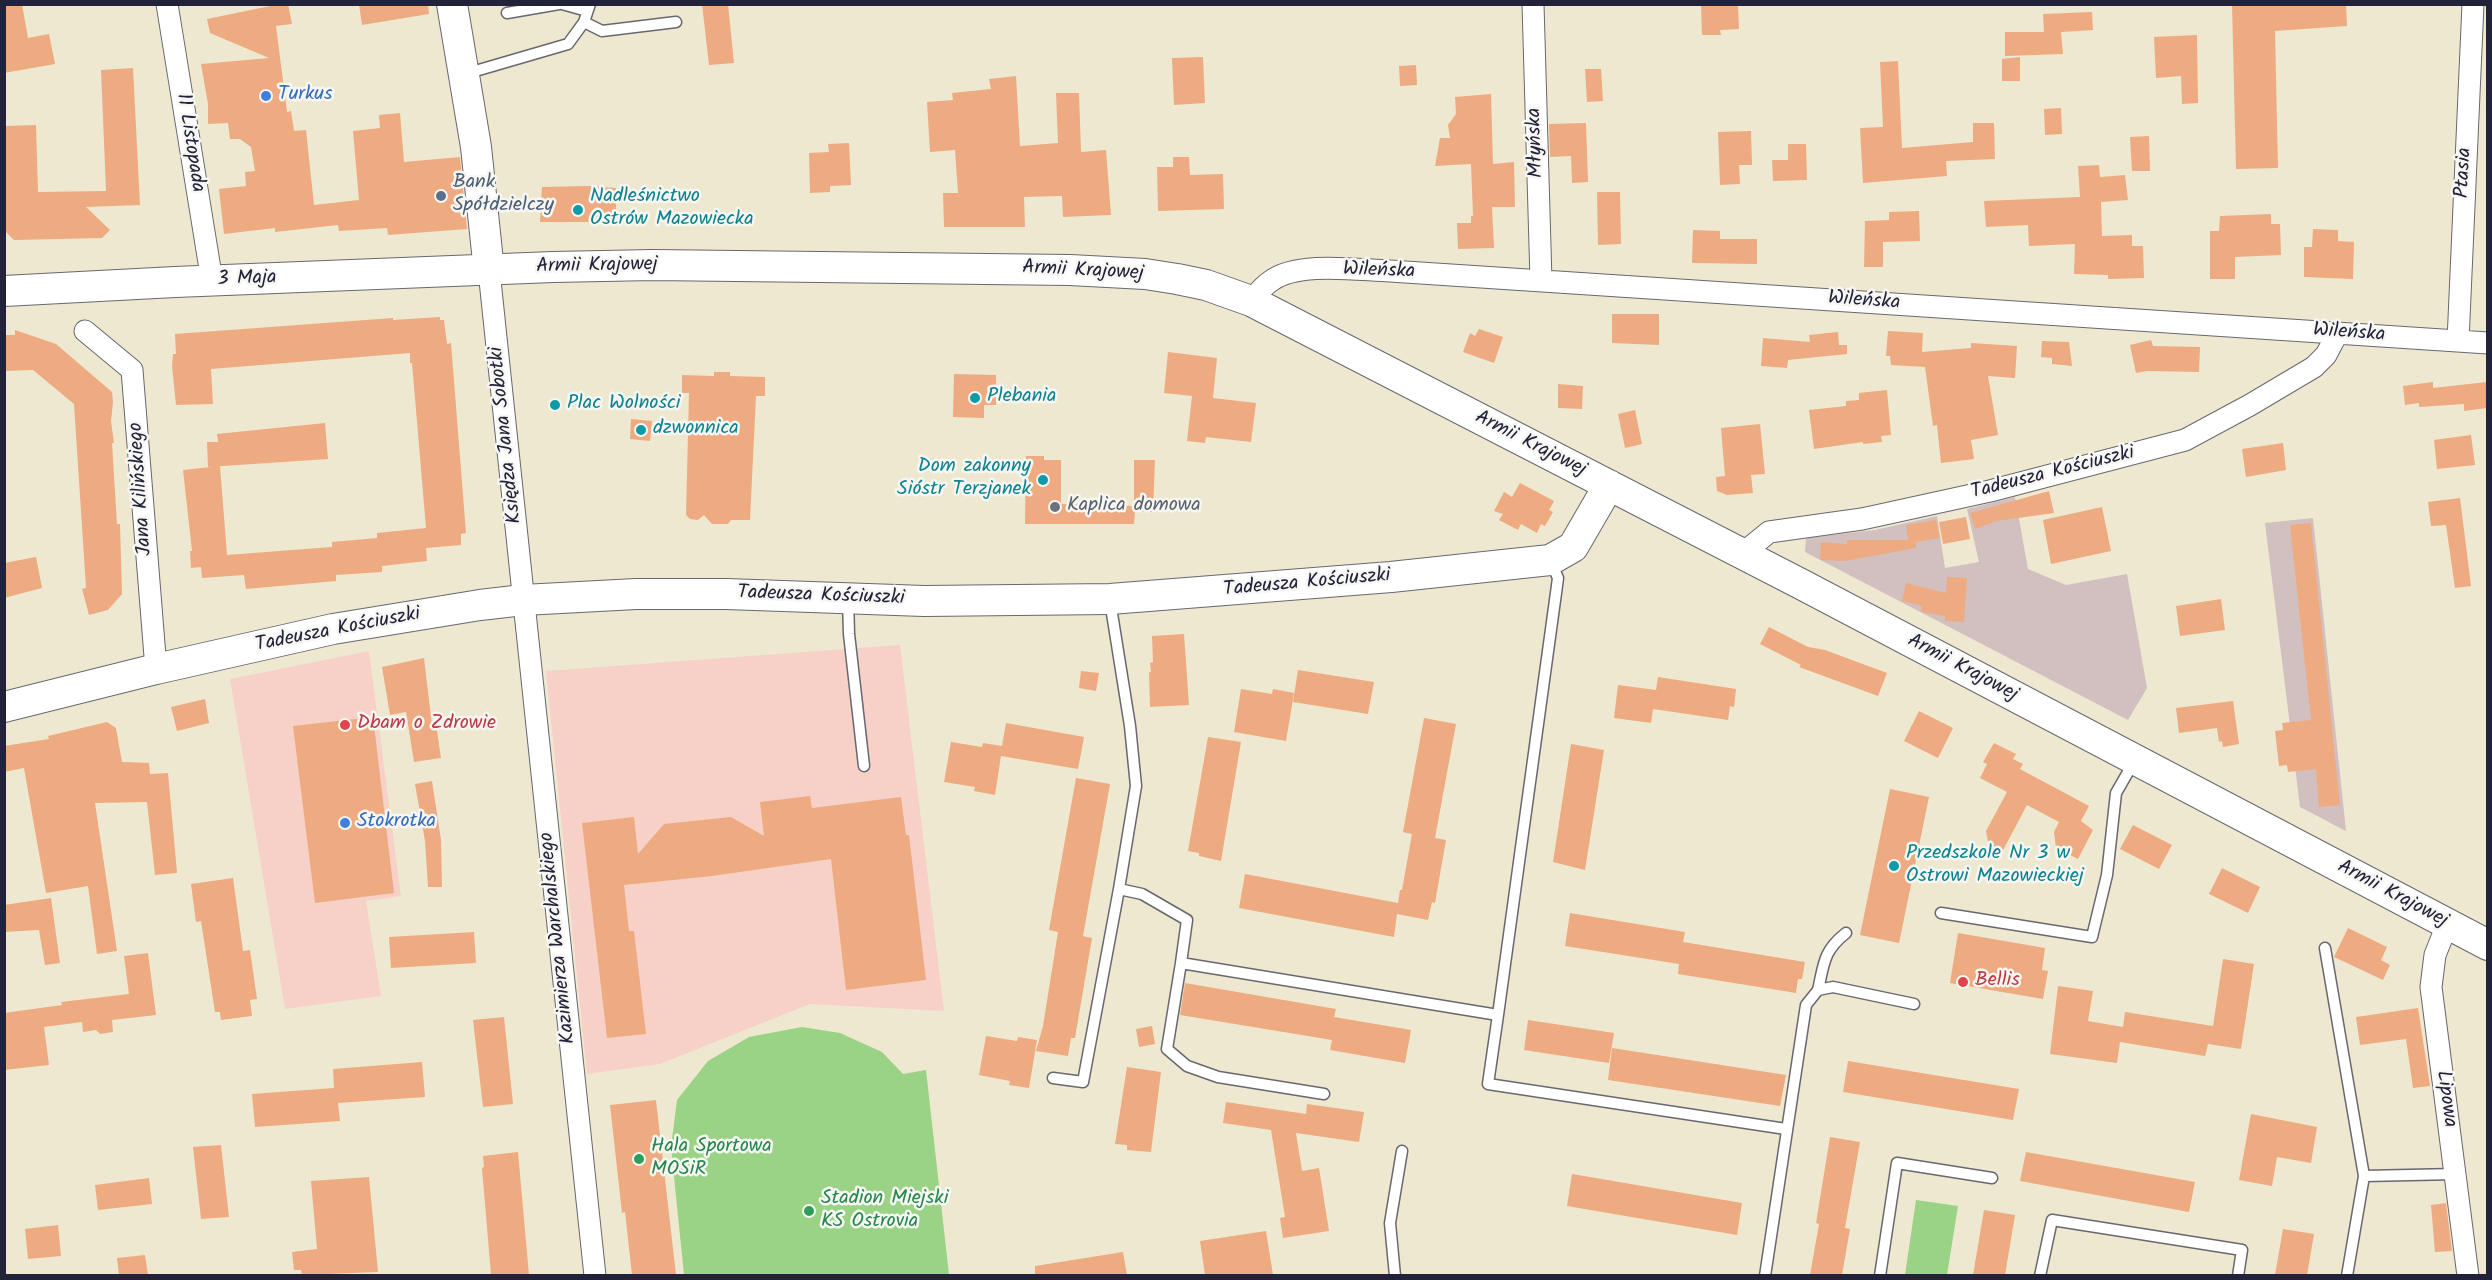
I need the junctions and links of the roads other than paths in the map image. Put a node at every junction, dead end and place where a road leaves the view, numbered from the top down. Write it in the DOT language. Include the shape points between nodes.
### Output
graph roads {
  1 [pos="167,4"];
  2 [pos="452,4"];
  3 [pos="560,4"];
  4 [pos="1533,4"];
  5 [pos="2473,4"];
  6 [pos="507,13"];
  7 [pos="587,13"];
  8 [pos="676,22"];
  9 [pos="464,74"];
  10 [pos="489,271"];
  11 [pos="212,281"];
  12 [pos="1541,281"];
  13 [pos="4,291"];
  14 [pos="1251,301"];
  15 [pos="85,331"];
  16 [pos="2337,334"];
  17 [pos="2458,341"];
  18 [pos="2487,343"];
  19 [pos="1609,485"];
  20 [pos="1742,554"];
  21 [pos="1550,560"];
  22 [pos="848,599"];
  23 [pos="1110,599"];
  24 [pos="523,600"];
  25 [pos="156,669"];
  26 [pos="4,707"];
  27 [pos="2135,760"];
  28 [pos="864,766"];
  29 [pos="1119,889"];
  30 [pos="1941,913"];
  31 [pos="2447,925"];
  32 [pos="1846,933"];
  33 [pos="2487,945"];
  34 [pos="2325,948"];
  35 [pos="1181,963"];
  36 [pos="1818,990"];
  37 [pos="1914,1004"];
  38 [pos="1498,1015"];
  39 [pos="1053,1078"];
  40 [pos="1324,1094"];
  41 [pos="1786,1129"];
  42 [pos="1402,1151"];
  43 [pos="2456,1174"];
  44 [pos="2364,1176"];
  45 [pos="1992,1178"];
  46 [pos="595,1275"];
  47 [pos="1395,1275"];
  48 [pos="1765,1275"];
  49 [pos="1880,1275"];
  50 [pos="2040,1275"];
  51 [pos="2238,1275"];
  52 [pos="2348,1275"];
  53 [pos="2468,1275"];
  1 -- 11 [label="street, 11 Listopada"];
  2 -- 9 [label="main road"];
  3 -- 6 [label="lane"];
  3 -- 7 [label="lane"];
  4 -- 12 [label="street, Młyńska"];
  5 -- 17 [label="street, Ptasia"];
  7 -- 8 [label="lane" via="602,31"];
  7 -- 9 [label="lane" via="568,44"];
  9 -- 10 [label="main road"];
  10 -- 11 [label="main road, 3 Maja"];
  10 -- 14 [label="main road, Armii Krajowej" via="643,266 1070,270 1177,279"];
  10 -- 24 [label="street, Księdza Jana Sobotki"];
  11 -- 13 [label="main road, 3 Maja"];
  12 -- 14 [label="street, Wileńska" via="1305,270 1270,281"];
  12 -- 16 [label="street, Wileńska"];
  14 -- 19 [label="main road, Armii Krajowej"];
  15 -- 25 [label="street, Jana Kilińskiego" via="132,370"];
  16 -- 17 [label="street, Wileńska"];
  16 -- 20 [label="street, Tadeusza Kościuszki" via="2314,367 2185,440 1874,517 1769,532"];
  17 -- 18 [label="street, Wileńska"];
  19 -- 20 [label="main road, Armii Krajowej"];
  19 -- 21 [label="main road, Tadeusza Kościuszki" via="1573,547"];
  20 -- 27 [label="main road, Armii Krajowej"];
  21 -- 23 [label="main road, Tadeusza Kościuszki"];
  21 -- 38 [label="lane" via="1558,578 1557,593"];
  22 -- 23 [label="main road, Tadeusza Kościuszki"];
  22 -- 24 [label="main road, Tadeusza Kościuszki" via="636,594"];
  22 -- 28 [label="lane"];
  23 -- 29 [label="lane" via="1136,786"];
  24 -- 25 [label="main road, Tadeusza Kościuszki" via="333,629"];
  24 -- 46 [label="street, Kazimierza Warchalskiego"];
  25 -- 26 [label="main road, Tadeusza Kościuszki"];
  27 -- 30 [label="lane" via="2116,793 2108,875 2092,937"];
  27 -- 31 [label="main road, Armii Krajowej"];
  29 -- 35 [label="lane" via="1142,894 1187,920"];
  29 -- 39 [label="lane" via="1083,1082"];
  31 -- 33 [label="main road, Armii Krajowej"];
  31 -- 43 [label="street, Lipowa" via="2435,955 2431,987"];
  32 -- 36 [label="lane" via="1826,953"];
  34 -- 44 [label="lane"];
  35 -- 38 [label="lane"];
  35 -- 40 [label="lane" via="1167,1049 1187,1066 1218,1077"];
  36 -- 37 [label="lane" via="1833,987"];
  36 -- 41 [label="lane" via="1806,1005"];
  38 -- 41 [label="lane" via="1488,1084"];
  41 -- 48 [label="lane"];
  42 -- 47 [label="lane" via="1390,1223"];
  43 -- 44 [label="lane"];
  43 -- 53 [label="street, Lipowa"];
  44 -- 52 [label="lane"];
  45 -- 49 [label="lane" via="1897,1163"];
  50 -- 51 [label="lane" via="2052,1220 2242,1250"];
}
